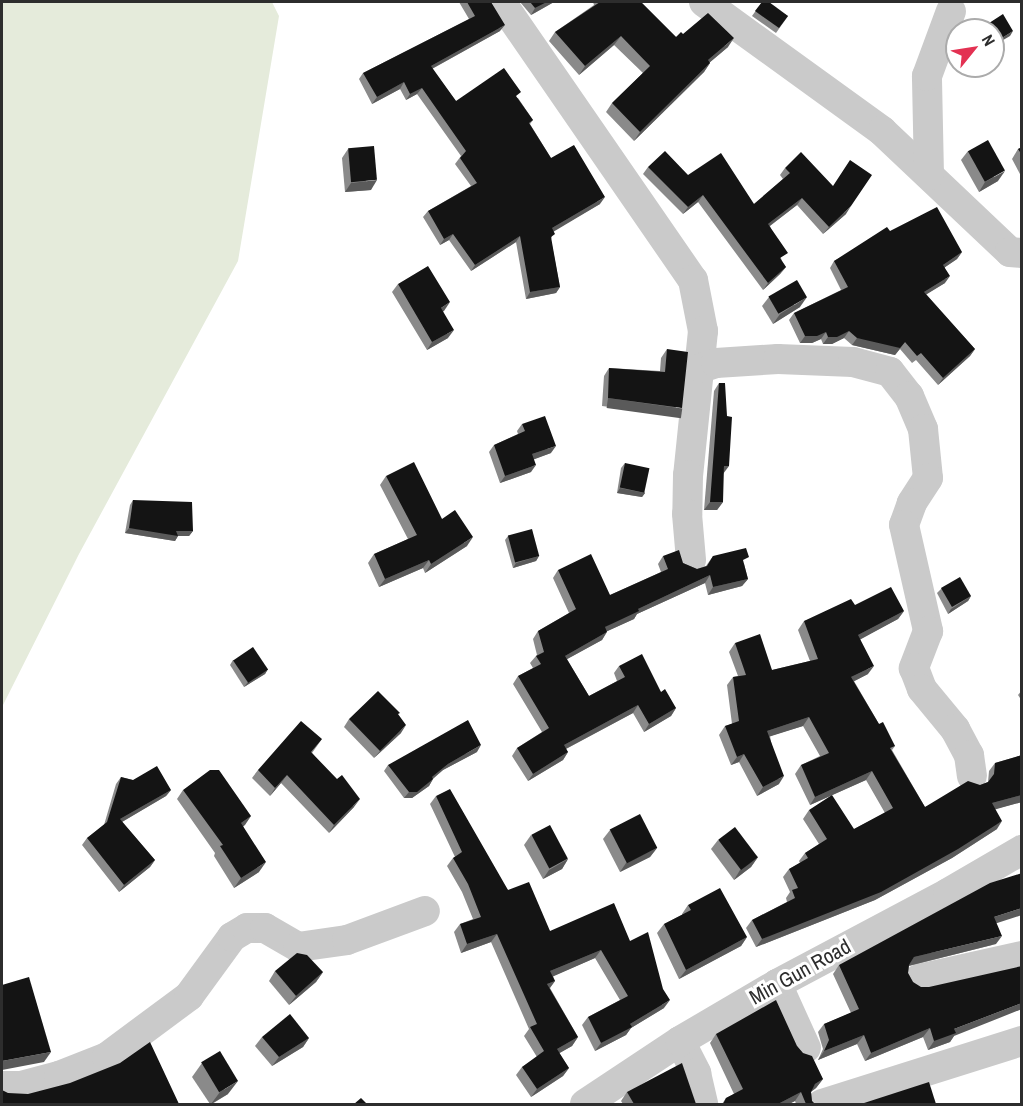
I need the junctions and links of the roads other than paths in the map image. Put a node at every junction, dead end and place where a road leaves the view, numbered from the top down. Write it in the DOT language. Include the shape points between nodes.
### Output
graph roads {
  1 [pos="501,2"];
  2 [pos="709,3"];
  3 [pos="951,12"];
  4 [pos="929,175"];
  5 [pos="1022,253"];
  6 [pos="701,368"];
  7 [pos="692,560"];
  8 [pos="972,776"];
  9 [pos="1021,853"];
  10 [pos="425,911"];
  11 [pos="1022,956"];
  12 [pos="919,979"];
  13 [pos="777,984"];
  14 [pos="680,1041"];
  15 [pos="1022,1041"];
  16 [pos="806,1048"];
  17 [pos="2,1086"];
  18 [pos="4,1104"];
  19 [pos="585,1104"];
  20 [pos="703,1104"];
  21 [pos="822,1104"];
  1 -- 6 [label="street" via="693,280 703,331"];
  2 -- 4 [label="street" via="882,131"];
  3 -- 4 [label="street" via="927,76"];
  4 -- 5 [label="street" via="1010,252"];
  6 -- 7 [label="street" via="688,475"];
  6 -- 8 [label="street" via="716,363 778,359 853,362 890,372 909,396 923,429 928,478 904,525 928,631 914,668 922,689 955,729 969,755"];
  9 -- 13 [label="street, Min Gun Road"];
  10 -- 17 [label="street" via="347,940 298,947 265,928 247,928 231,937 189,996 107,1057 59,1076 21,1086"];
  11 -- 12 [label="street"];
  13 -- 14 [label="street, Min Gun Road"];
  13 -- 16 [label="street"];
  14 -- 19 [label="street, Min Gun Road"];
  14 -- 20 [label="street" via="696,1073"];
  15 -- 21 [label="street"];
  17 -- 18 [label="street"];
}
